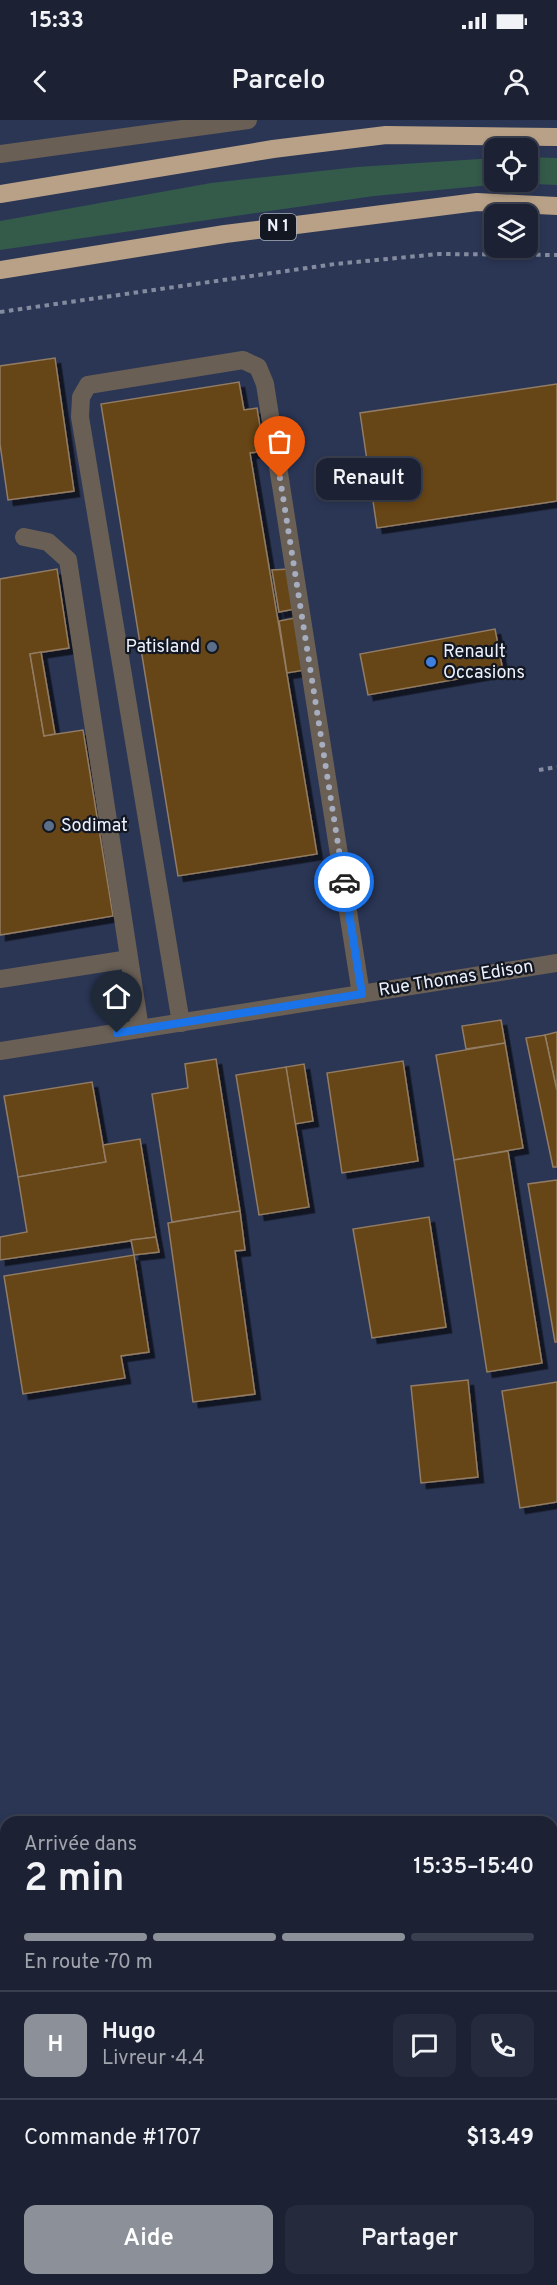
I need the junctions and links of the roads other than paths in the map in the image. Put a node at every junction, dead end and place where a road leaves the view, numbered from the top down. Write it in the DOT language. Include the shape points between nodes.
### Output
graph roads {
  1 [pos="248,120"];
  2 [pos="557,137"];
  3 [pos="0,154"];
  4 [pos="0,194"];
  5 [pos="557,206"];
  6 [pos="0,270"];
  7 [pos="24,537"];
  8 [pos="129,959"];
  9 [pos="557,963"];
  10 [pos="0,979"];
  11 [pos="362,994"];
  12 [pos="181,1023"];
  13 [pos="140,1029"];
  14 [pos="0,1051"];
  1 -- 3 [label="street"];
  2 -- 4 [label="highway" via="386,135 273,149"];
  5 -- 6 [label="highway, N 1" via="477,202 225,234"];
  7 -- 8 [label="street" via="48,542 68,560"];
  8 -- 10 [label="street"];
  8 -- 13 [label="street"];
  9 -- 11 [label="street, Rue Thomas Edison"];
  11 -- 12 [label="street, Rue Thomas Edison"];
  11 -- 12 [label="street" via="265,384 258,368 243,360 88,385 81,398 80,417"];
  12 -- 13 [label="street, Rue Thomas Edison"];
  13 -- 14 [label="street, Rue Thomas Edison"];
}
